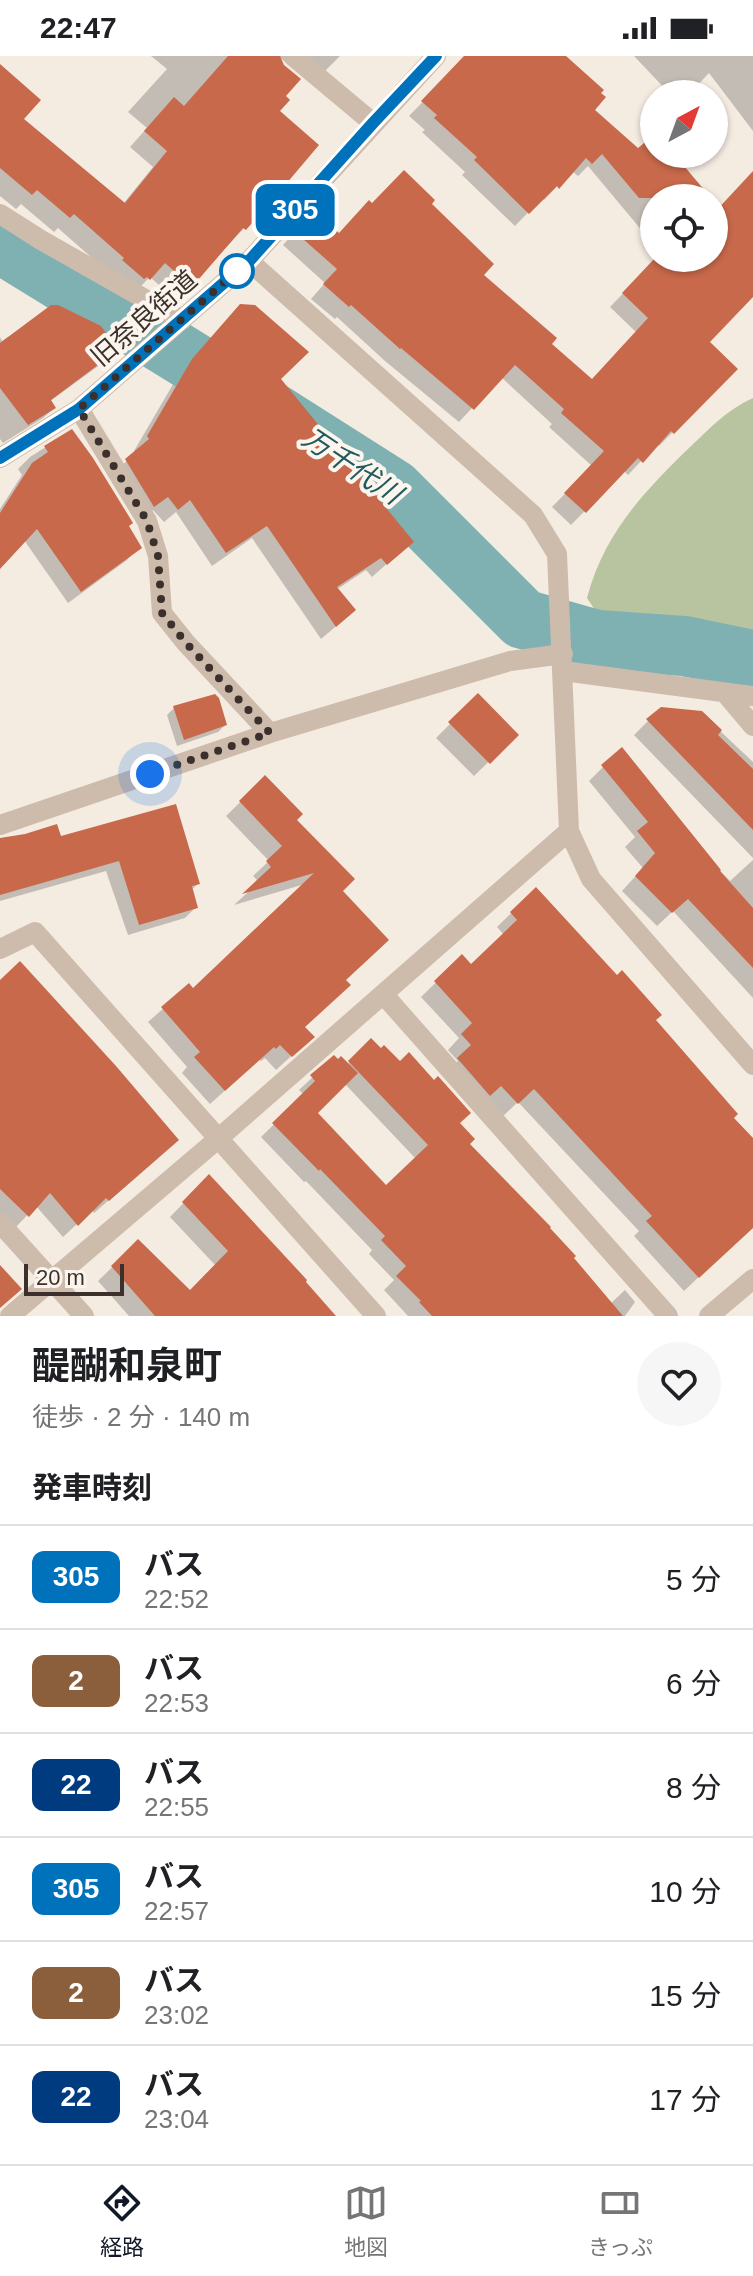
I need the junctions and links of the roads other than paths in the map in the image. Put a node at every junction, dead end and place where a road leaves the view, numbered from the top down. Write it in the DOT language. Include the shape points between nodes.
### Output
graph roads {
  1 [pos="293,56"];
  2 [pos="436,56"];
  3 [pos="373,123"];
  4 [pos="0,214"];
  5 [pos="249,261"];
  6 [pos="174,327"];
  7 [pos="79,409"];
  8 [pos="0,458"];
  9 [pos="563,657"];
  10 [pos="726,694"];
  11 [pos="753,696"];
  12 [pos="753,726"];
  13 [pos="270,733"];
  14 [pos="0,825"];
  15 [pos="569,831"];
  16 [pos="0,949"];
  17 [pos="383,994"];
  18 [pos="753,1065"];
  19 [pos="219,1138"];
  20 [pos="0,1223"];
  21 [pos="753,1279"];
  22 [pos="52,1281"];
  23 [pos="10,1316"];
  24 [pos="84,1316"];
  25 [pos="376,1316"];
  26 [pos="668,1316"];
  27 [pos="709,1316"];
  1 -- 3 [label="street"];
  2 -- 3 [label="street, 旧奈良街道"];
  3 -- 5 [label="street, 旧奈良街道"];
  4 -- 6 [label="street"];
  5 -- 6 [label="street, 旧奈良街道"];
  5 -- 9 [label="street" via="533,515 557,554"];
  6 -- 7 [label="street, 旧奈良街道"];
  7 -- 8 [label="street, 旧奈良街道"];
  7 -- 13 [label="street" via="147,521 158,556 162,613"];
  9 -- 10 [label="street"];
  9 -- 13 [label="street" via="510,661"];
  9 -- 15 [label="street"];
  10 -- 11 [label="street"];
  10 -- 12 [label="street"];
  13 -- 14 [label="street"];
  15 -- 17 [label="street"];
  15 -- 18 [label="street" via="591,879"];
  16 -- 19 [label="street" via="35,932"];
  17 -- 19 [label="street"];
  17 -- 26 [label="street"];
  19 -- 22 [label="street"];
  19 -- 25 [label="street"];
  20 -- 22 [label="street"];
  21 -- 27 [label="street"];
  22 -- 23 [label="street"];
  22 -- 24 [label="street"];
}
